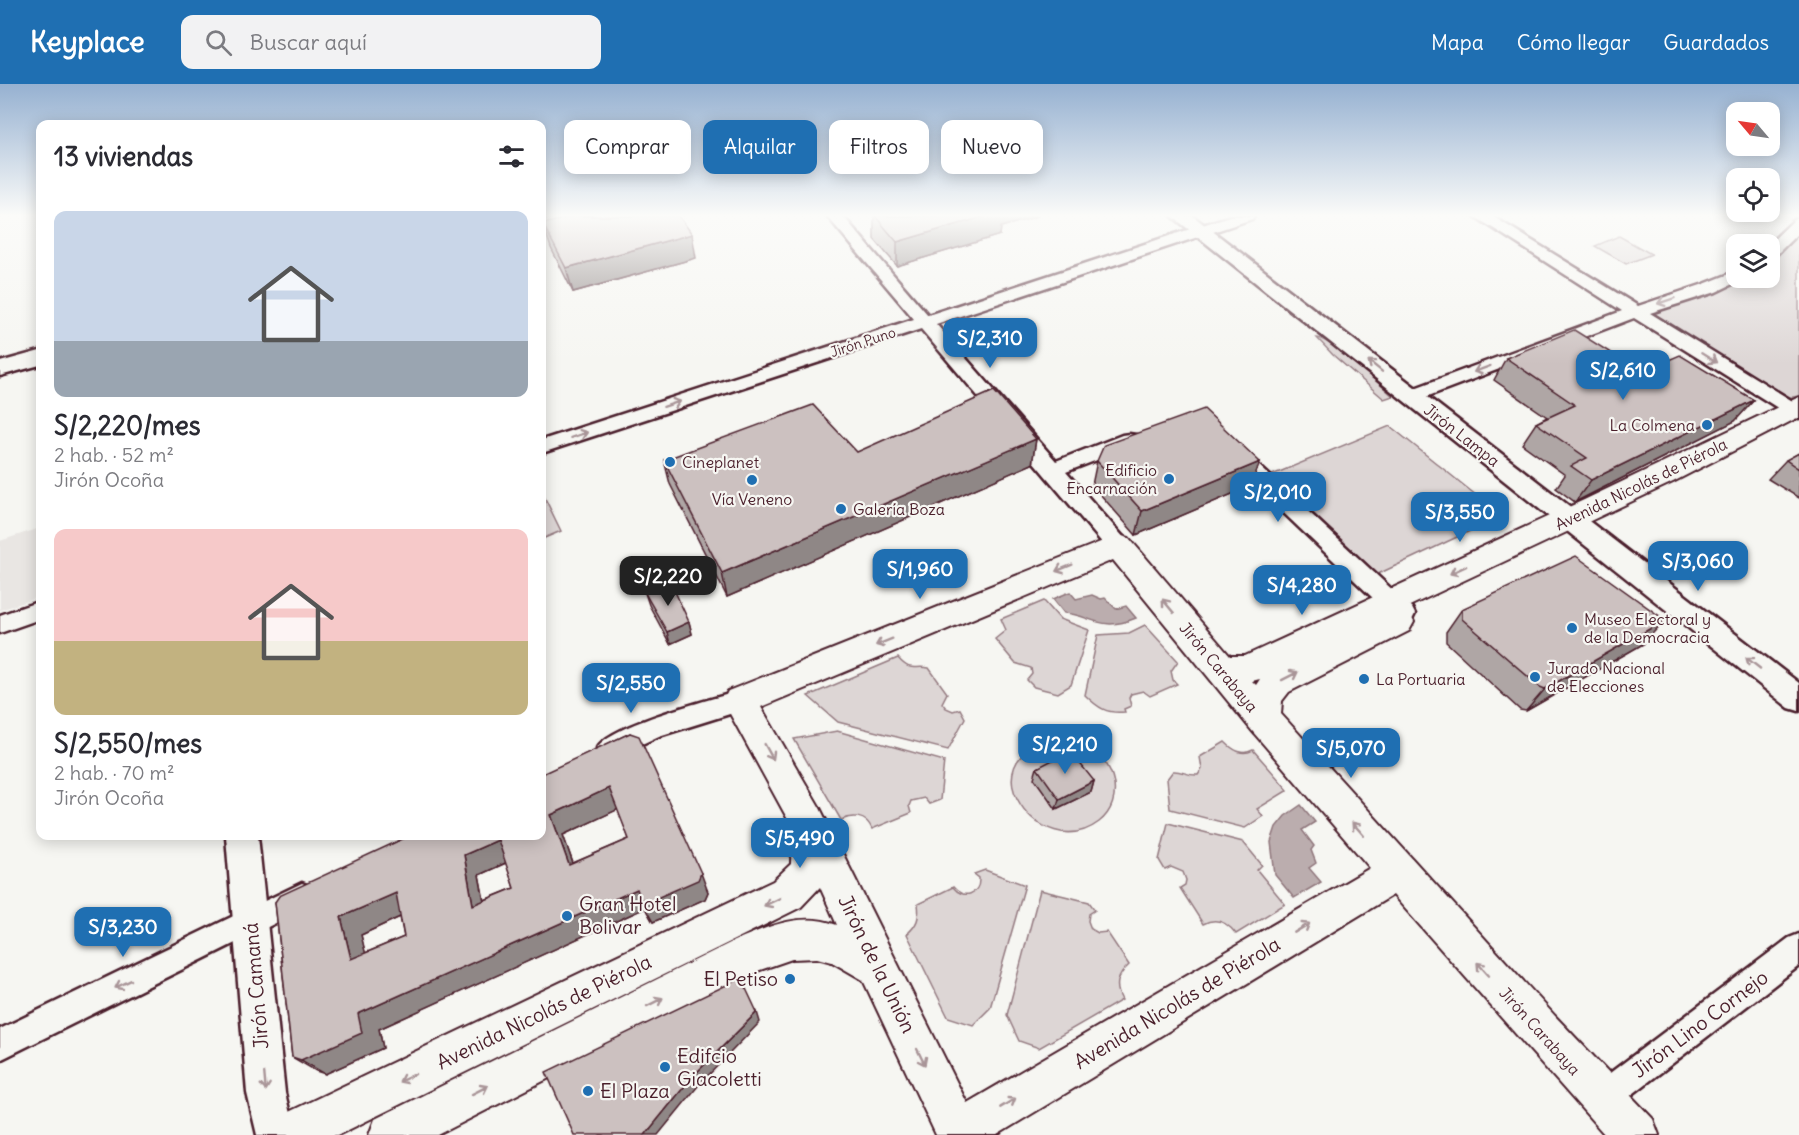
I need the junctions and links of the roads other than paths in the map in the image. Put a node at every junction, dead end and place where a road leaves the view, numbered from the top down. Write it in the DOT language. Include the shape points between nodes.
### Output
graph roads {
  1 [pos="877,265"];
  2 [pos="1095,265"];
  3 [pos="1243,265"];
  4 [pos="1560,265"];
  5 [pos="1726,281"];
  6 [pos="1635,312"];
  7 [pos="925,321"];
  8 [pos="36,359"];
  9 [pos="0,369"];
  10 [pos="1411,396"];
  11 [pos="1797,415"];
  12 [pos="1150,432"];
  13 [pos="1218,439"];
  14 [pos="546,446"];
  15 [pos="1052,470"];
  16 [pos="1578,527"];
  17 [pos="1118,546"];
  18 [pos="1399,610"];
  19 [pos="36,611"];
  20 [pos="0,624"];
  21 [pos="1218,667"];
  22 [pos="1799,699"];
  23 [pos="740,700"];
  24 [pos="1265,722"];
  25 [pos="592,757"];
  26 [pos="807,820"];
  27 [pos="242,840"];
  28 [pos="1396,873"];
  29 [pos="325,885"];
  30 [pos="251,921"];
  31 [pos="1799,948"];
  32 [pos="878,966"];
  33 [pos="0,1045"];
  34 [pos="1601,1099"];
  35 [pos="958,1134"];
  36 [pos="276,1135"];
  37 [pos="290,1135"];
  38 [pos="391,1135"];
  39 [pos="1637,1135"];
  1 -- 7 [label="street, Jirón Carabaya"];
  2 -- 7 [label="street, Jirón Puno"];
  10 -- 3 [label="street, Jirón Lampa, one-way"];
  4 -- 6 [label="street"];
  5 -- 6 [label="street, one-way"];
  6 -- 10 [label="street, one-way"];
  6 -- 11 [label="street, one-way"];
  14 -- 7 [label="street, Jirón Puno, one-way"];
  7 -- 15 [label="street, Jirón Carabaya"];
  8 -- 9 [label="street"];
  10 -- 16 [label="street, Jirón Lampa"];
  11 -- 16 [label="main road, Avenida Nicolás de Piérola"];
  12 -- 15 [label="street"];
  13 -- 18 [label="street"];
  15 -- 17 [label="street, Jirón Carabaya"];
  16 -- 18 [label="main road, Avenida Nicolás de Piérola" via="1547,551"];
  22 -- 16 [label="street, Jirón Lampa, one-way"];
  21 -- 17 [label="main road, Jirón Carabaya, one-way"];
  17 -- 23 [label="main road, one-way"];
  18 -- 21 [label="main road, Avenida Nicolás de Piérola" via="1249,669"];
  24 -- 18 [label="main road, Avenida Nicolás de Piérola, one-way" via="1265,697 1277,682"];
  19 -- 20 [label="street"];
  21 -- 24 [label="main road, Jirón Carabaya"];
  23 -- 25 [label="street" via="652,728"];
  23 -- 26 [label="main road, Jirón de la Unión, one-way"];
  28 -- 24 [label="main road, Jirón Carabaya, one-way"];
  26 -- 32 [label="main road, Jirón de la Unión"];
  26 -- 37 [label="main road, Avenida Nicolás de Piérola, one-way" via="812,859 806,876 787,894"];
  27 -- 30 [label="street, Jirón Camaná"];
  34 -- 28 [label="main road, Jirón Carabaya, one-way"];
  35 -- 28 [label="main road, Avenida Nicolás de Piérola, one-way"];
  29 -- 30 [label="street"];
  30 -- 33 [label="street, one-way"];
  30 -- 36 [label="street, Jirón Camaná, one-way" via="266,1093"];
  31 -- 34 [label="street, Jirón Lino Cornejo"];
  32 -- 35 [label="main road, Jirón de la Unión, one-way"];
  38 -- 32 [label="main road, one-way" via="740,959 783,942 808,938 820,941"];
  34 -- 39 [label="main road, Jirón Carabaya"];
}
